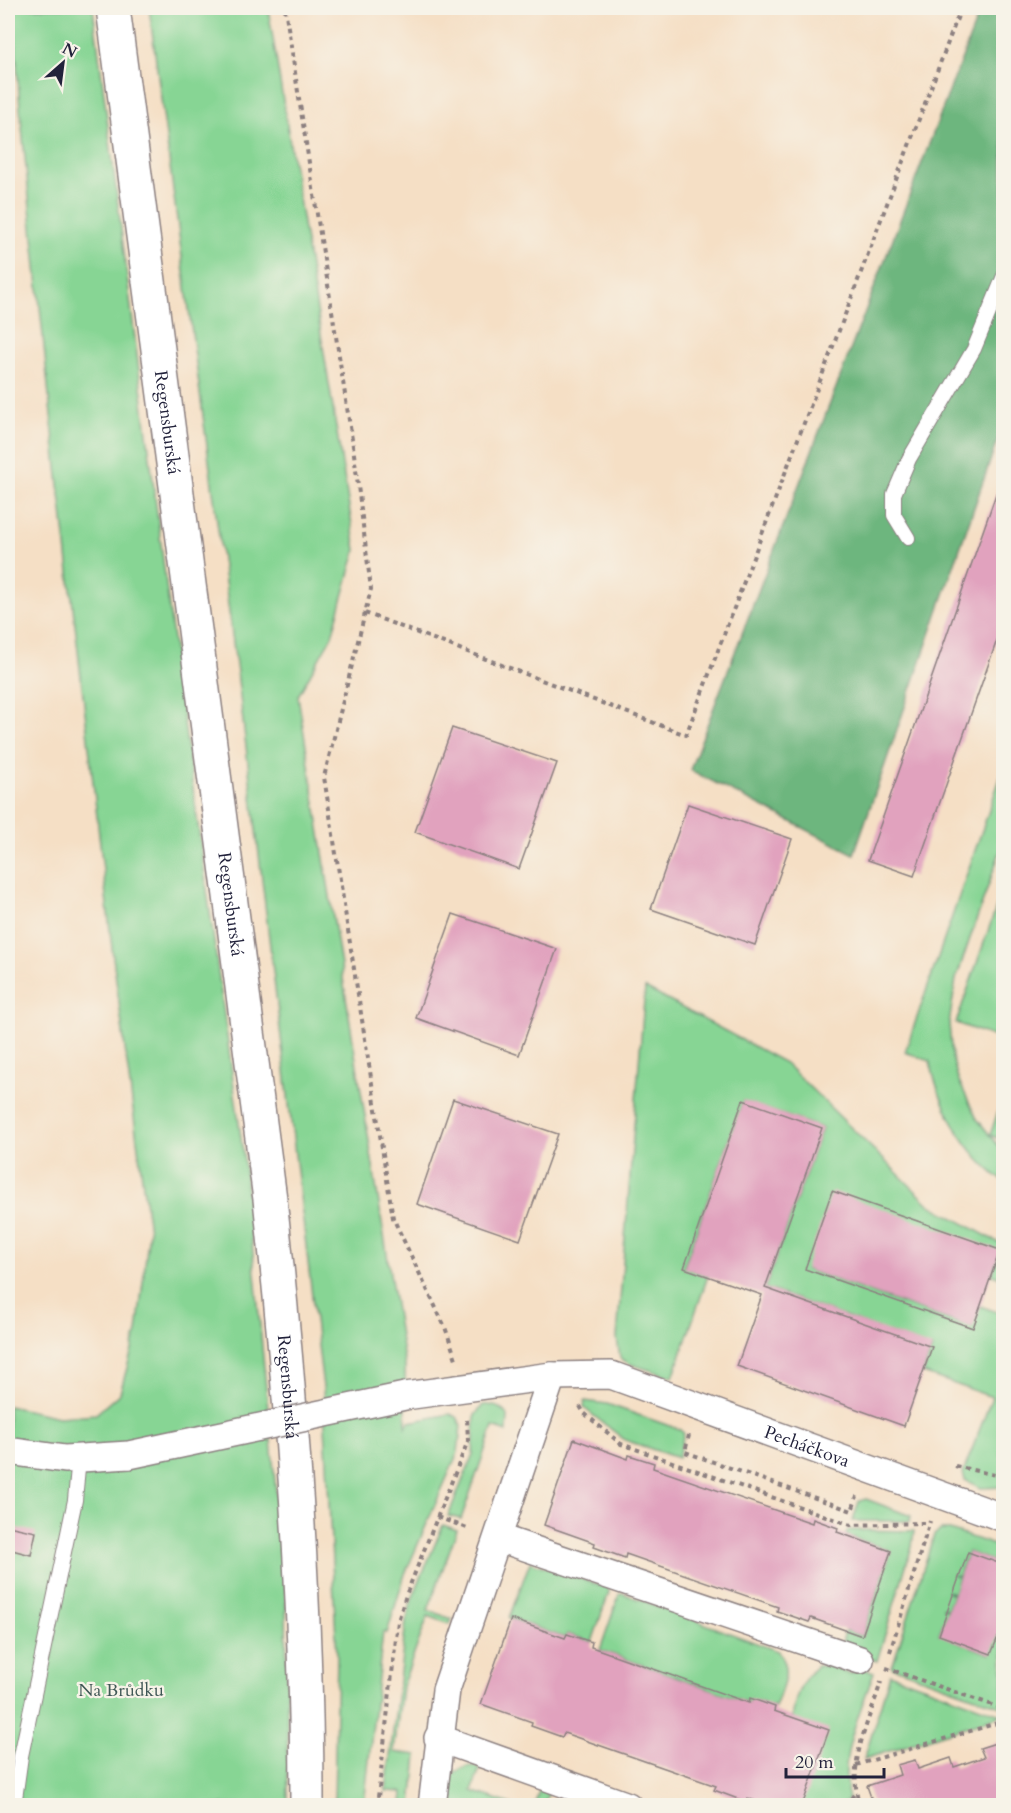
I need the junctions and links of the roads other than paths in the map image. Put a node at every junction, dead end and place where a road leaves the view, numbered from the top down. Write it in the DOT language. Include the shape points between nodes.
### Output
graph roads {
  1 [pos="113,8"];
  2 [pos="1004,276"];
  3 [pos="908,538"];
  4 [pos="552,1376"];
  5 [pos="8,1450"];
  6 [pos="79,1458"];
  7 [pos="1004,1518"];
  8 [pos="499,1538"];
  9 [pos="860,1660"];
  10 [pos="438,1738"];
  11 [pos="14,1806"];
  12 [pos="307,1806"];
  13 [pos="432,1806"];
  14 [pos="628,1806"];
  1 -- 12 [label="main road, Regensburská" via="270,1199 290,1386 301,1557"];
  2 -- 3 [label="lane" via="974,349 909,459 894,494 894,515"];
  4 -- 6 [label="street, Pecháčkova, bridge" via="405,1396 129,1455"];
  4 -- 7 [label="street, Pecháčkova" via="611,1376 931,1505"];
  4 -- 8 [label="street"];
  5 -- 6 [label="street, Pecháčkova"];
  6 -- 11 [label="lane" via="75,1500"];
  8 -- 9 [label="street"];
  8 -- 10 [label="street" via="446,1690"];
  10 -- 13 [label="street"];
  10 -- 14 [label="street"];
}
